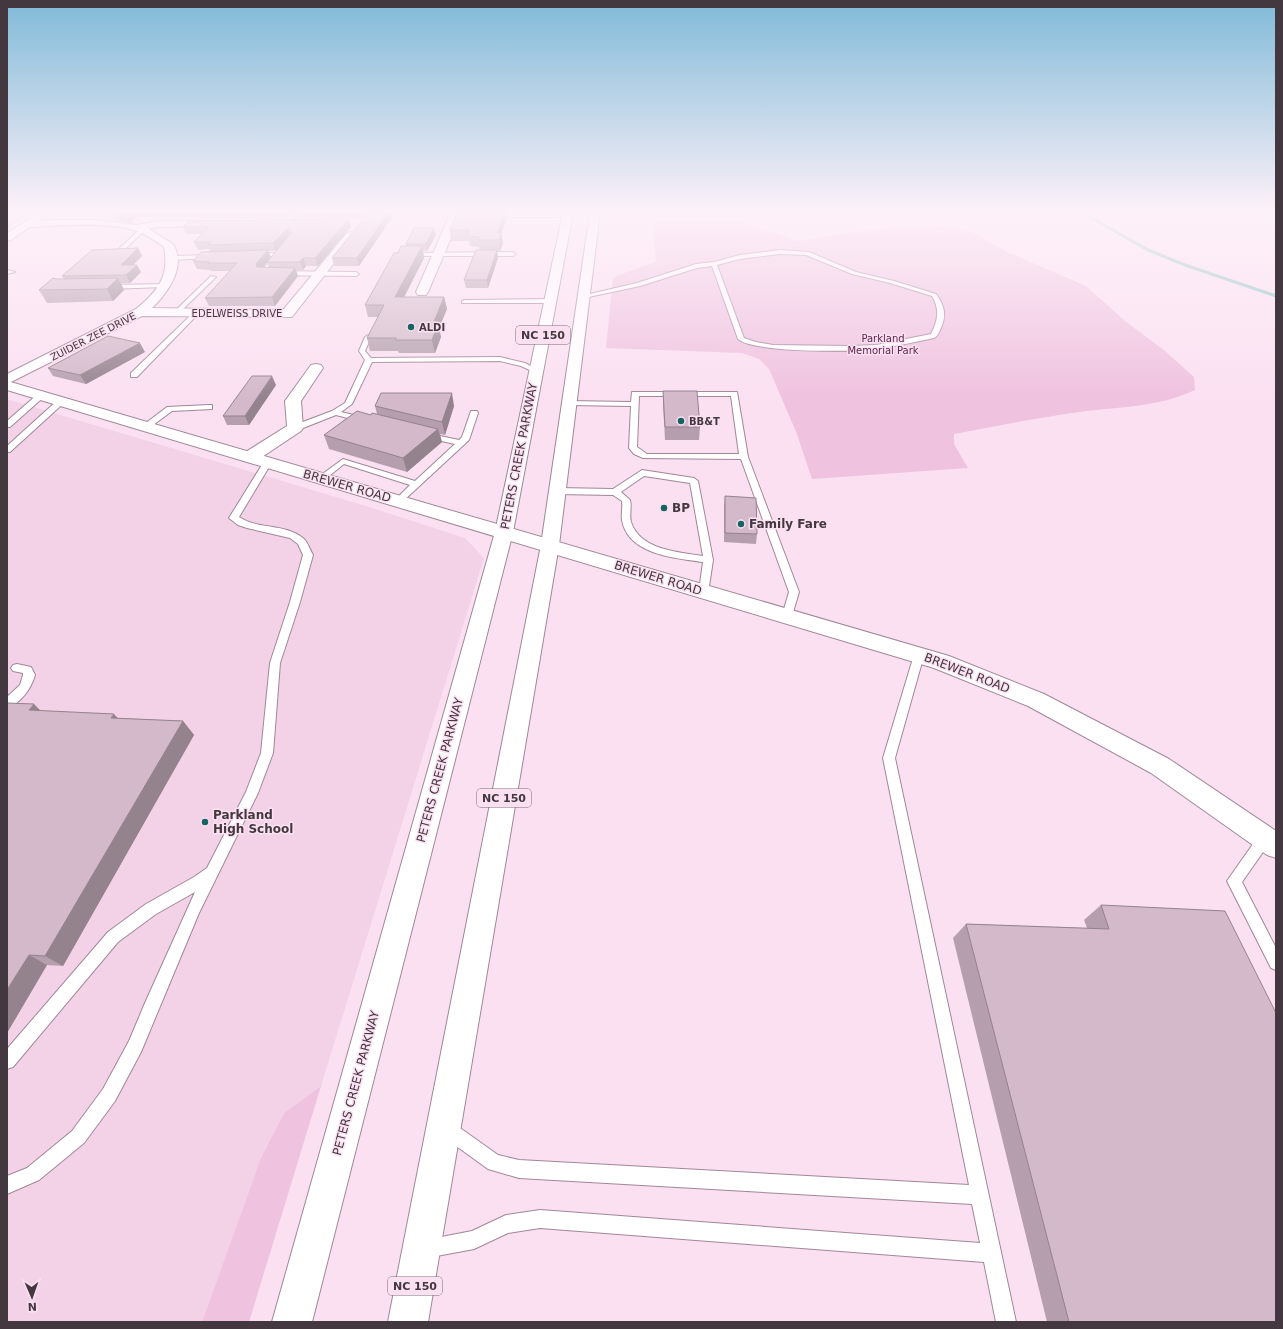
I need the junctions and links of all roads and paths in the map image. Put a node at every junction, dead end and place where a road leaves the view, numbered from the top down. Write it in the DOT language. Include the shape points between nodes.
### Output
graph roads {
  1 [pos="169,275"];
  2 [pos="319,275"];
  3 [pos="430,275"];
  4 [pos="567,275"];
  5 [pos="575,275"];
  6 [pos="668,275"];
  7 [pos="718,275"];
  8 [pos="863,275"];
  9 [pos="213,277"];
  10 [pos="164,285"];
  11 [pos="102,287"];
  12 [pos="422,292"];
  13 [pos="567,300"];
  14 [pos="464,302"];
  15 [pos="140,312"];
  16 [pos="176,313"];
  17 [pos="196,313"];
  18 [pos="368,338"];
  19 [pos="369,360"];
  20 [pos="316,368"];
  21 [pos="536,371"];
  22 [pos="134,375"];
  23 [pos="7,380"];
  24 [pos="7,384"];
  25 [pos="666,394"];
  26 [pos="683,394"];
  27 [pos="42,395"];
  28 [pos="62,401"];
  29 [pos="570,401"];
  30 [pos="635,404"];
  31 [pos="209,407"];
  32 [pos="335,413"];
  33 [pos="474,413"];
  34 [pos="372,422"];
  35 [pos="7,425"];
  36 [pos="146,426"];
  37 [pos="295,428"];
  38 [pos="417,432"];
  39 [pos="461,443"];
  40 [pos="7,450"];
  41 [pos="646,456"];
  42 [pos="250,457"];
  43 [pos="744,457"];
  44 [pos="268,462"];
  45 [pos="642,472"];
  46 [pos="321,478"];
  47 [pos="417,484"];
  48 [pos="557,491"];
  49 [pos="615,492"];
  50 [pos="398,501"];
  51 [pos="504,532"];
  52 [pos="550,545"];
  53 [pos="708,560"];
  54 [pos="704,591"];
  55 [pos="787,616"];
  56 [pos="918,655"];
  57 [pos="17,668"];
  58 [pos="7,702"];
  59 [pos="1271,842"];
  60 [pos="212,872"];
  61 [pos="1276,963"];
  62 [pos="7,1061"];
  63 [pos="445,1128"];
  64 [pos="7,1185"];
  65 [pos="980,1196"];
  66 [pos="422,1250"];
  67 [pos="991,1253"];
  68 [pos="292,1322"];
  69 [pos="408,1322"];
  70 [pos="1006,1322"];
  1 -- 10 [label="street, ZUIDER ZEE DRIVE"];
  2 -- 17 [label="street, EDELWEISS DRIVE" via="287,314"];
  3 -- 12 [label="street"];
  4 -- 13 [label="street, PETERS CREEK PARKWAY / NC 150"];
  5 -- 13 [label="street, PETERS CREEK PARKWAY / NC 150"];
  6 -- 13 [label="lane" via="638,285"];
  7 -- 8 [label="lane" via="741,339 755,344 773,347 876,347 934,336 942,318 941,306 934,295"];
  9 -- 16 [label="lane"];
  10 -- 11 [label="lane"];
  10 -- 15 [label="street, ZUIDER ZEE DRIVE" via="154,301"];
  13 -- 14 [label="lane"];
  13 -- 21 [label="street, PETERS CREEK PARKWAY / NC 150"];
  13 -- 29 [label="street, PETERS CREEK PARKWAY / NC 150"];
  15 -- 16 [label="street, EDELWEISS DRIVE"];
  15 -- 23 [label="street, ZUIDER ZEE DRIVE"];
  16 -- 17 [label="street, EDELWEISS DRIVE"];
  17 -- 22 [label="lane"];
  18 -- 19 [label="lane" via="362,350"];
  19 -- 21 [label="lane" via="500,360 523,364"];
  19 -- 32 [label="lane" via="348,404"];
  20 -- 37 [label="street" via="293,401"];
  21 -- 51 [label="street, PETERS CREEK PARKWAY / NC 150"];
  24 -- 27 [label="street, BREWER ROAD"];
  25 -- 30 [label="lane" via="635,394"];
  26 -- 43 [label="lane" via="734,394"];
  27 -- 28 [label="street, BREWER ROAD"];
  27 -- 35 [label="lane"];
  28 -- 36 [label="street, BREWER ROAD"];
  28 -- 40 [label="lane"];
  29 -- 30 [label="lane"];
  29 -- 48 [label="street, PETERS CREEK PARKWAY / NC 150"];
  30 -- 41 [label="lane" via="633,448"];
  31 -- 36 [label="lane" via="173,408"];
  32 -- 34 [label="lane"];
  32 -- 37 [label="lane"];
  33 -- 39 [label="lane" via="466,438"];
  36 -- 42 [label="street, BREWER ROAD"];
  37 -- 42 [label="street"];
  38 -- 39 [label="lane"];
  39 -- 47 [label="lane"];
  41 -- 43 [label="lane"];
  41 -- 45 [label="lane"];
  42 -- 44 [label="street, BREWER ROAD"];
  43 -- 55 [label="lane" via="794,592"];
  44 -- 46 [label="street, BREWER ROAD"];
  44 -- 60 [label="lane" via="234,518 247,526 285,534 301,542 308,555 275,663 267,753 252,793"];
  45 -- 49 [label="lane"];
  45 -- 53 [label="lane" via="694,481"];
  46 -- 47 [label="lane" via="343,462"];
  46 -- 50 [label="street, BREWER ROAD"];
  47 -- 50 [label="lane"];
  48 -- 49 [label="lane"];
  48 -- 52 [label="street, PETERS CREEK PARKWAY / NC 150"];
  49 -- 53 [label="lane" via="626,500 627,520 632,531 647,546"];
  50 -- 51 [label="street, BREWER ROAD"];
  51 -- 52 [label="street, BREWER ROAD"];
  51 -- 68 [label="street, PETERS CREEK PARKWAY / NC 150"];
  52 -- 54 [label="street, BREWER ROAD"];
  52 -- 63 [label="street, PETERS CREEK PARKWAY / NC 150"];
  53 -- 54 [label="lane"];
  54 -- 55 [label="street, BREWER ROAD"];
  55 -- 56 [label="street, BREWER ROAD"];
  56 -- 59 [label="street, BREWER ROAD" via="1036,700 1160,766"];
  56 -- 65 [label="lane" via="889,758"];
  57 -- 58 [label="lane" via="27,670 27,684 19,694"];
  59 -- 61 [label="lane" via="1234,881"];
  60 -- 62 [label="lane" via="151,909 113,937"];
  60 -- 64 [label="lane" via="135,1046 109,1095 78,1137 33,1174"];
  63 -- 65 [label="lane" via="494,1163 519,1169"];
  63 -- 66 [label="street, PETERS CREEK PARKWAY / NC 150"];
  65 -- 67 [label="lane"];
  66 -- 67 [label="lane" via="474,1240 506,1224 540,1219"];
  66 -- 69 [label="street, PETERS CREEK PARKWAY / NC 150"];
  67 -- 70 [label="lane"];
}
